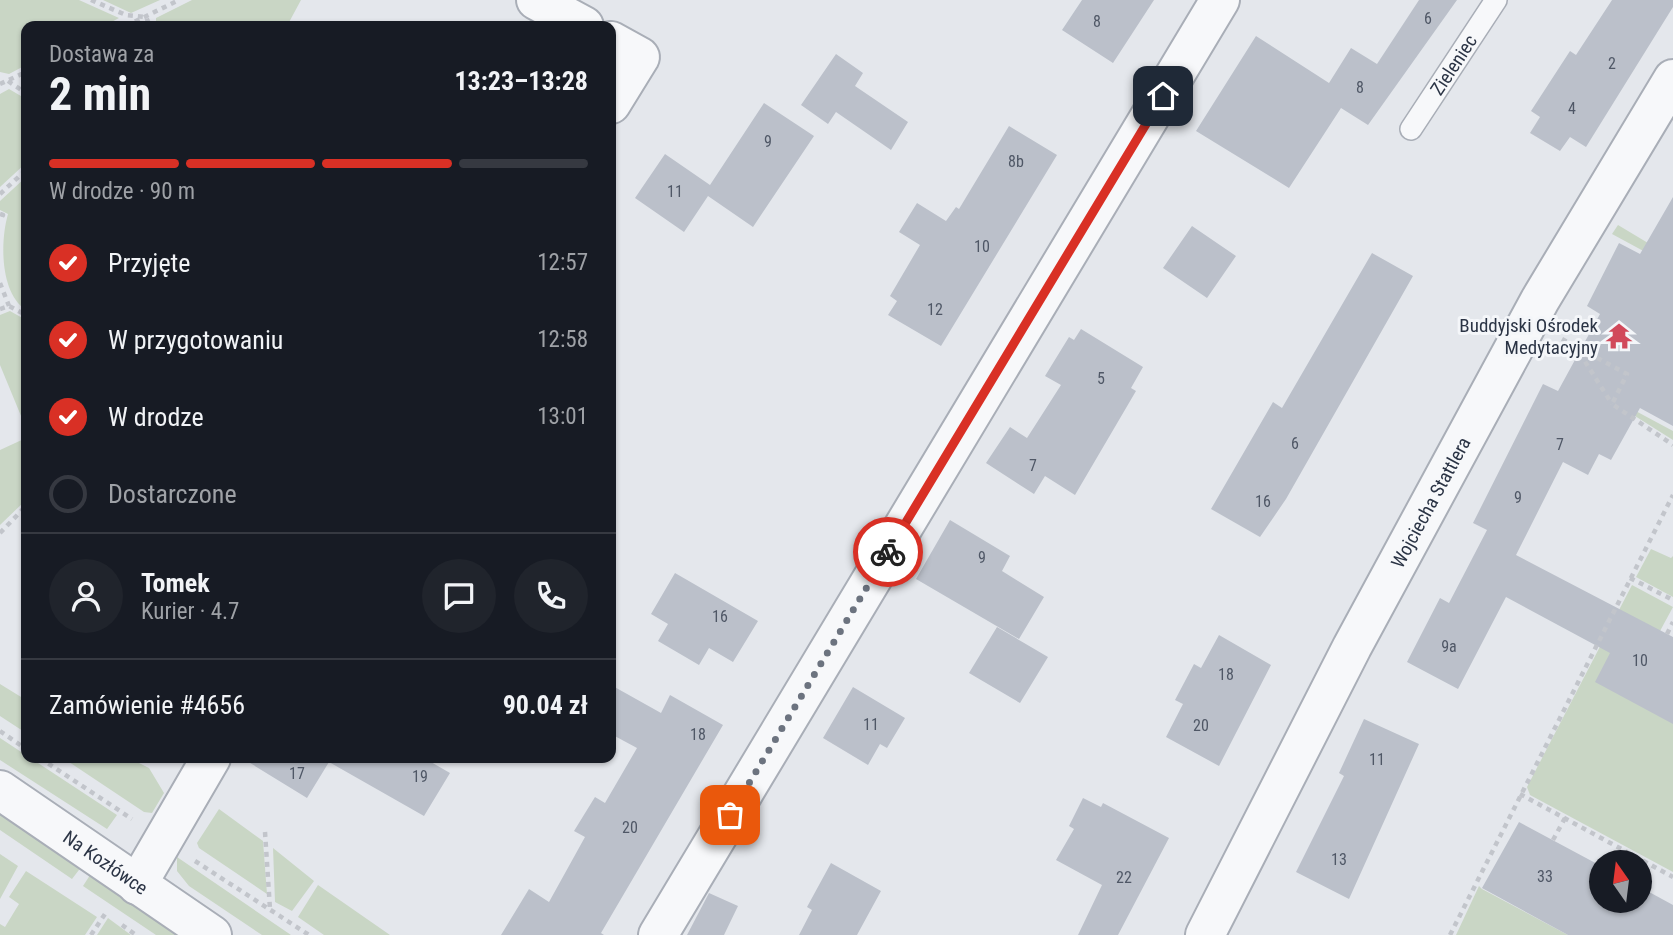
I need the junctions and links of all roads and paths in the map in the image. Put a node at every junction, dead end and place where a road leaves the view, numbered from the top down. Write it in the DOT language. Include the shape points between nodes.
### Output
graph roads {
  1 [pos="91,0"];
  2 [pos="536,0"];
  3 [pos="1220,0"];
  4 [pos="1496,0"];
  5 [pos="177,1"];
  6 [pos="146,17"];
  7 [pos="137,21"];
  8 [pos="148,21"];
  9 [pos="575,21"];
  10 [pos="616,44"];
  11 [pos="21,74"];
  12 [pos="1673,79"];
  13 [pos="8,81"];
  14 [pos="0,84"];
  15 [pos="21,90"];
  16 [pos="616,96"];
  17 [pos="1410,129"];
  18 [pos="21,175"];
  19 [pos="0,194"];
  20 [pos="0,214"];
  21 [pos="0,220"];
  22 [pos="0,283"];
  23 [pos="9,306"];
  24 [pos="0,309"];
  25 [pos="21,312"];
  26 [pos="1529,321"];
  27 [pos="1588,353"];
  28 [pos="1612,404"];
  29 [pos="1673,445"];
  30 [pos="1673,495"];
  31 [pos="21,511"];
  32 [pos="0,533"];
  33 [pos="1630,578"];
  34 [pos="1673,600"];
  35 [pos="1673,622"];
  36 [pos="1667,634"];
  37 [pos="0,731"];
  38 [pos="21,746"];
  39 [pos="208,763"];
  40 [pos="0,790"];
  41 [pos="1520,793"];
  42 [pos="1565,818"];
  43 [pos="265,832"];
  44 [pos="1553,840"];
  45 [pos="1623,850"];
  46 [pos="1652,866"];
  47 [pos="1673,877"];
  48 [pos="136,885"];
  49 [pos="270,910"];
  50 [pos="105,914"];
  51 [pos="90,935"];
  52 [pos="212,935"];
  53 [pos="658,935"];
  54 [pos="1205,935"];
  55 [pos="1451,935"];
  1 -- 6 [label="path" via="126,16"];
  2 -- 9 [label="street"];
  3 -- 53 [label="street"];
  4 -- 17 [label="lane, Zieleniec"];
  5 -- 6 [label="path"];
  6 -- 7 [label="path"];
  6 -- 8 [label="path"];
  10 -- 16 [label="street" via="640,57"];
  11 -- 13 [label="path"];
  12 -- 26 [label="street, Wojciecha Stattlera"];
  13 -- 14 [label="path"];
  13 -- 15 [label="path"];
  18 -- 19 [label="path"];
  20 -- 21 [label="path"];
  22 -- 23 [label="path"];
  23 -- 24 [label="path"];
  23 -- 25 [label="path"];
  26 -- 27 [label="path"];
  26 -- 54 [label="street, Wojciecha Stattlera" via="1352,647"];
  27 -- 28 [label="path" via="1584,360"];
  27 -- 28 [label="path" via="1627,373"];
  28 -- 29 [label="path"];
  30 -- 33 [label="path"];
  31 -- 32 [label="path"];
  33 -- 34 [label="path"];
  33 -- 41 [label="path"];
  35 -- 36 [label="path"];
  37 -- 38 [label="path"];
  39 -- 48 [label="street"];
  40 -- 48 [label="street, Na Kozłówce"];
  41 -- 42 [label="path"];
  41 -- 55 [label="path"];
  42 -- 44 [label="path"];
  42 -- 45 [label="path"];
  43 -- 49 [label="path"];
  46 -- 47 [label="path"];
  48 -- 52 [label="street, Na Kozłówce"];
  50 -- 51 [label="path"];
}
